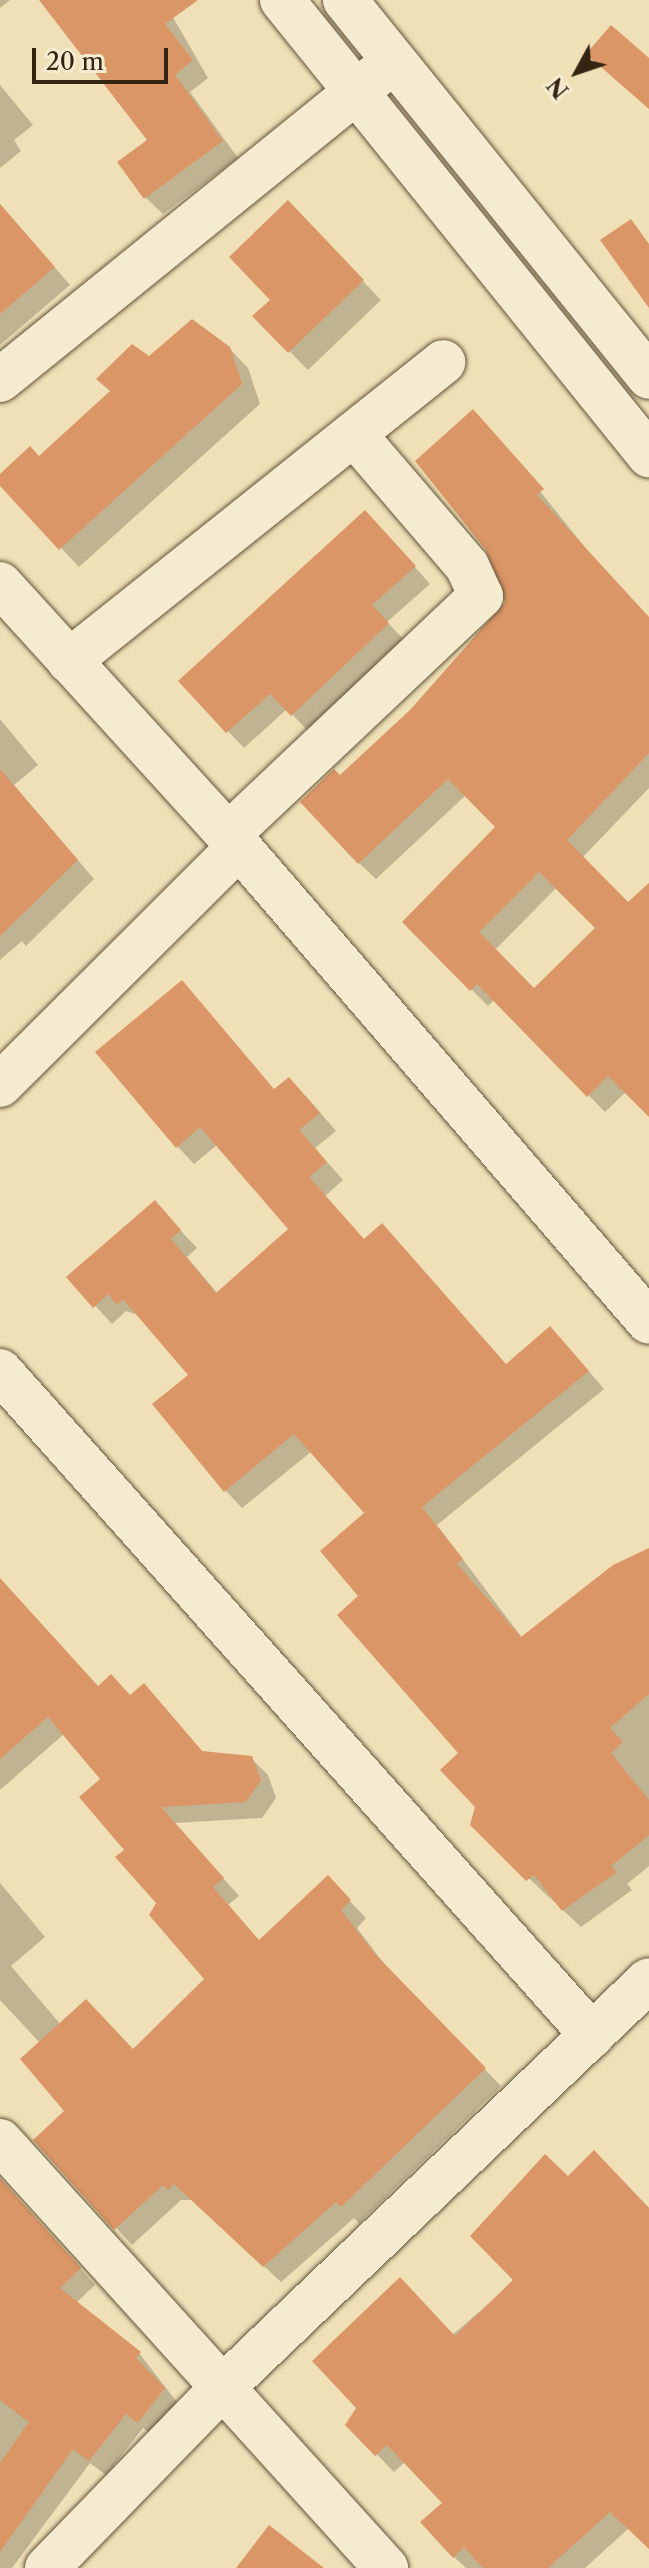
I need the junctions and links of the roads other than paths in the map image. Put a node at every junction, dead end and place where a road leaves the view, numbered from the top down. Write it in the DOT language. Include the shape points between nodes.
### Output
graph roads {
  1 [pos="282,0"];
  2 [pos="345,0"];
  3 [pos="393,62"];
  4 [pos="354,89"];
  5 [pos="443,362"];
  6 [pos="649,377"];
  7 [pos="0,380"];
  8 [pos="354,434"];
  9 [pos="649,455"];
  10 [pos="0,584"];
  11 [pos="69,661"];
  12 [pos="234,841"];
  13 [pos="0,1085"];
  14 [pos="649,1322"];
  15 [pos="0,1371"];
  16 [pos="649,1980"];
  17 [pos="592,2035"];
  18 [pos="0,2141"];
  19 [pos="220,2390"];
  20 [pos="47,2568"];
  21 [pos="386,2568"];
  1 -- 4 [label="street"];
  2 -- 3 [label="street"];
  3 -- 4 [label="street"];
  3 -- 6 [label="street"];
  4 -- 7 [label="street"];
  4 -- 9 [label="street"];
  5 -- 8 [label="street"];
  8 -- 11 [label="street"];
  8 -- 12 [label="street" via="467,566 481,596"];
  10 -- 11 [label="street"];
  11 -- 12 [label="street"];
  12 -- 13 [label="street"];
  12 -- 14 [label="street"];
  15 -- 17 [label="street"];
  16 -- 17 [label="street"];
  17 -- 19 [label="street"];
  18 -- 19 [label="street"];
  19 -- 20 [label="street"];
  19 -- 21 [label="street"];
}
